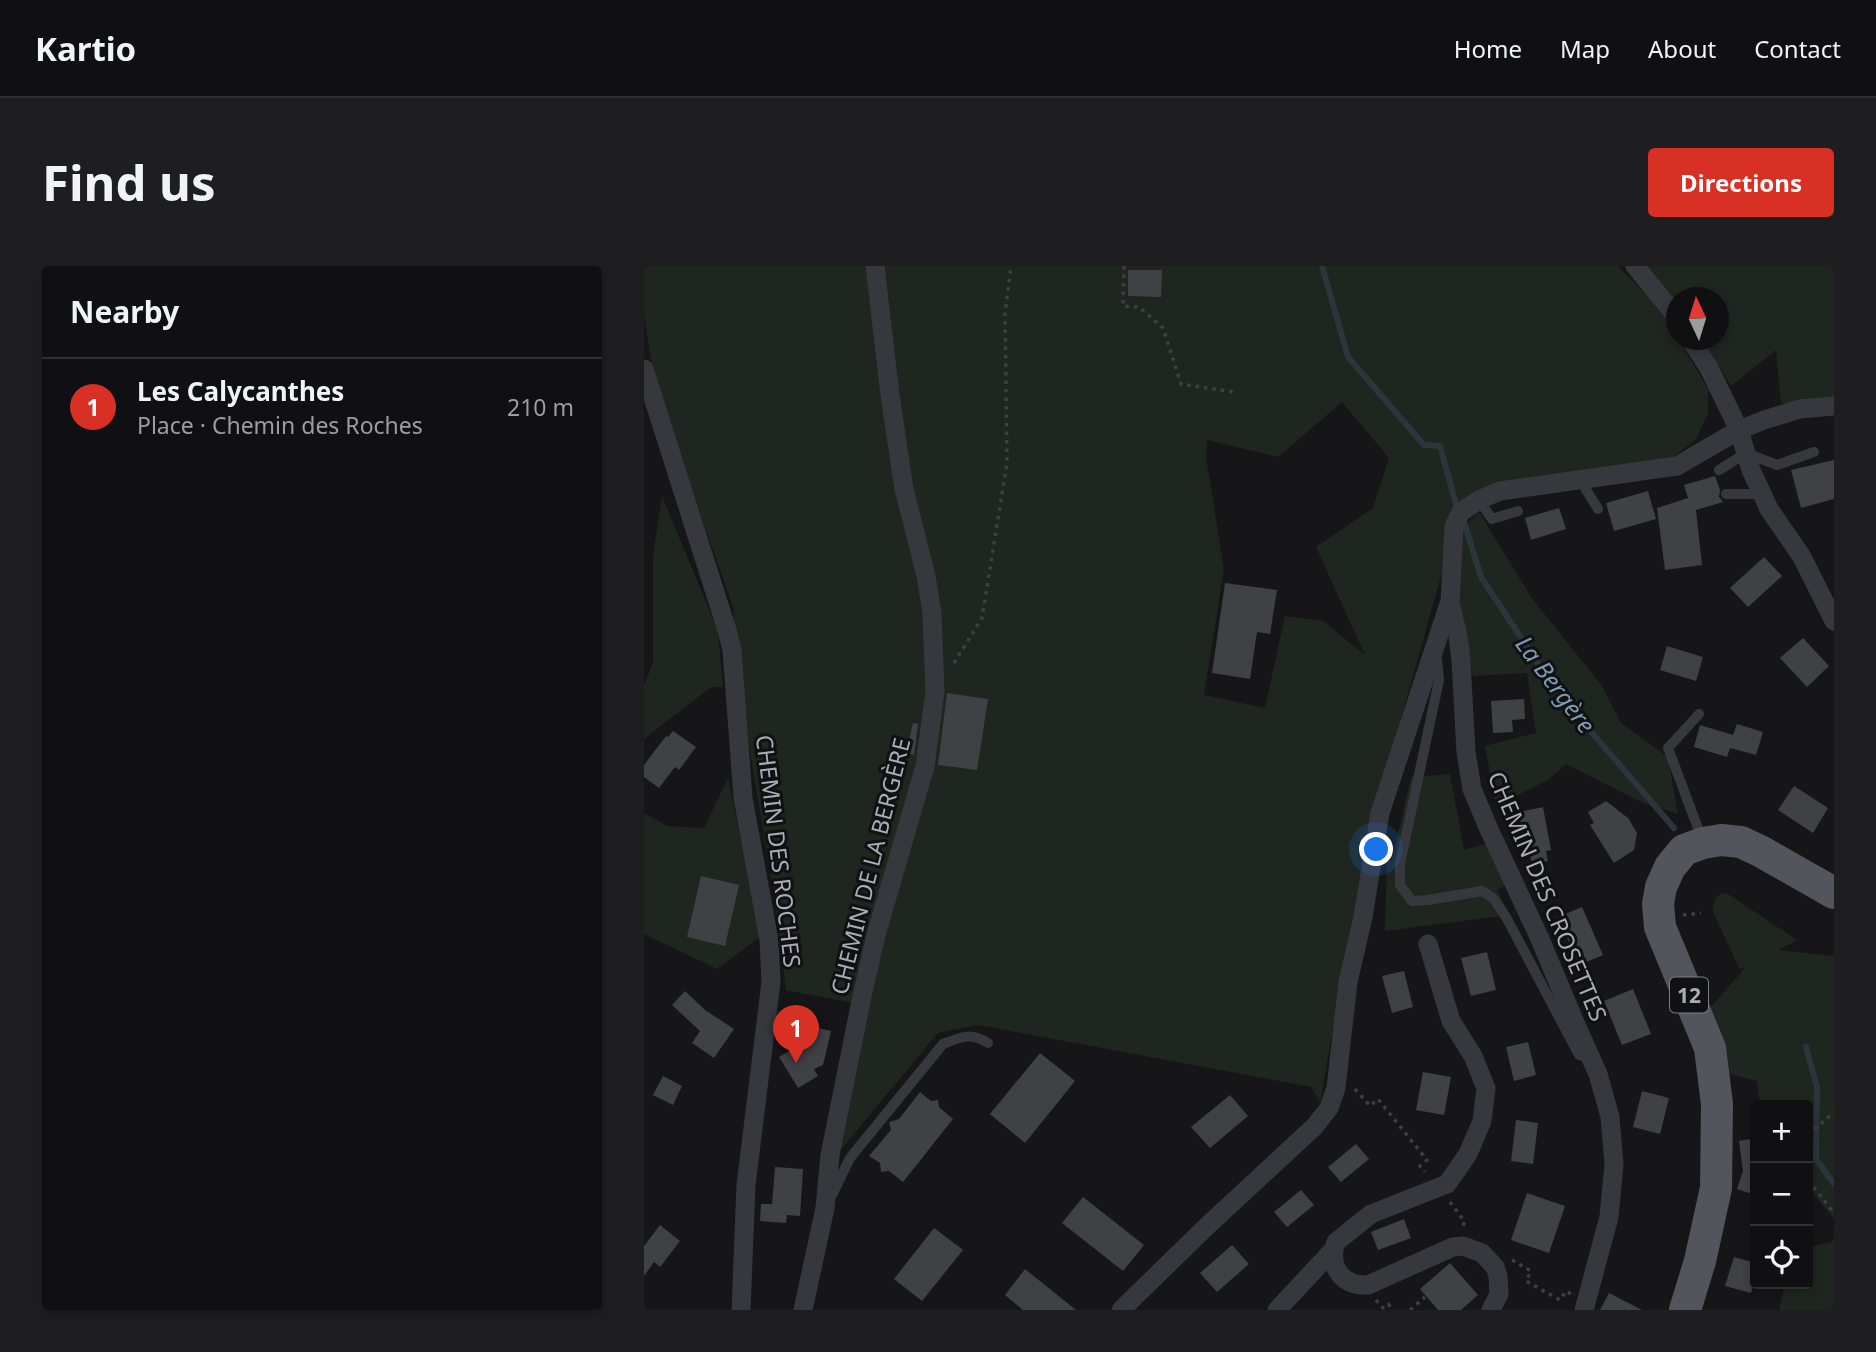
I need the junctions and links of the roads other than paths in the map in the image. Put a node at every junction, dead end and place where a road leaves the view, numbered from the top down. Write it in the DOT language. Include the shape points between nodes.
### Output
graph roads {
  1 [pos="875,266"];
  2 [pos="1635,266"];
  3 [pos="1666,304"];
  4 [pos="1697,350"];
  5 [pos="644,369"];
  6 [pos="1834,406"];
  7 [pos="1739,430"];
  8 [pos="1814,452"];
  9 [pos="1746,453"];
  10 [pos="1720,470"];
  11 [pos="1580,480"];
  12 [pos="1726,494"];
  13 [pos="1762,494"];
  14 [pos="1479,500"];
  15 [pos="1598,509"];
  16 [pos="1518,511"];
  17 [pos="1450,603"];
  18 [pos="1834,621"];
  19 [pos="1435,644"];
  20 [pos="1699,713"];
  21 [pos="1703,843"];
  22 [pos="1834,893"];
  23 [pos="1427,944"];
  24 [pos="988,1043"];
  25 [pos="1591,1058"];
  26 [pos="825,1208"];
  27 [pos="1333,1250"];
  28 [pos="741,1310"];
  29 [pos="803,1310"];
  30 [pos="1121,1310"];
  31 [pos="1277,1310"];
  32 [pos="1491,1310"];
  33 [pos="1584,1310"];
  34 [pos="1685,1310"];
  1 -- 26 [label="street, CHEMIN DE LA BERGÈRE" via="904,489 932,612 935,692 925,766 861,1001 830,1154"];
  2 -- 3 [label="street"];
  4 -- 7 [label="street"];
  5 -- 28 [label="street, CHEMIN DES ROCHES" via="732,650 743,797 769,940 771,982 746,1185"];
  6 -- 7 [label="street, CHEMIN DES CROSETTES" via="1800,410"];
  7 -- 9 [label="street"];
  7 -- 11 [label="street, CHEMIN DES CROSETTES" via="1677,466"];
  8 -- 9 [label="lane" via="1777,465"];
  9 -- 10 [label="lane"];
  9 -- 13 [label="street"];
  11 -- 14 [label="street, CHEMIN DES CROSETTES" via="1500,491"];
  11 -- 15 [label="lane"];
  12 -- 13 [label="lane"];
  13 -- 18 [label="street" via="1802,557"];
  14 -- 16 [label="lane" via="1492,520"];
  14 -- 17 [label="street, CHEMIN DES CROSETTES" via="1461,512 1454,526"];
  17 -- 19 [label="street"];
  17 -- 25 [label="street, CHEMIN DES CROSETTES" via="1459,649 1472,789"];
  19 -- 25 [label="lane" via="1439,680 1400,864 1400,885 1412,901 1482,891 1493,898 1579,1055"];
  19 -- 30 [label="street" via="1380,813 1329,1108"];
  20 -- 21 [label="lane" via="1668,748"];
  21 -- 22 [label="main road" via="1741,842"];
  21 -- 34 [label="main road, 12" via="1684,850 1670,867 1658,904 1662,934 1710,1048 1717,1104 1716,1188"];
  23 -- 27 [label="street" via="1451,1021 1486,1088 1482,1121 1468,1154 1447,1184 1371,1214 1336,1241"];
  24 -- 26 [label="lane" via="976,1036 943,1044 850,1158"];
  25 -- 33 [label="street, CHEMIN DES CROSETTES" via="1610,1117 1614,1164 1609,1217"];
  26 -- 29 [label="street, CHEMIN DE LA BERGÈRE"];
  27 -- 31 [label="street"];
  27 -- 32 [label="street" via="1340,1275 1360,1285 1375,1283 1453,1247 1473,1249 1490,1260 1498,1276 1499,1294"];
}
